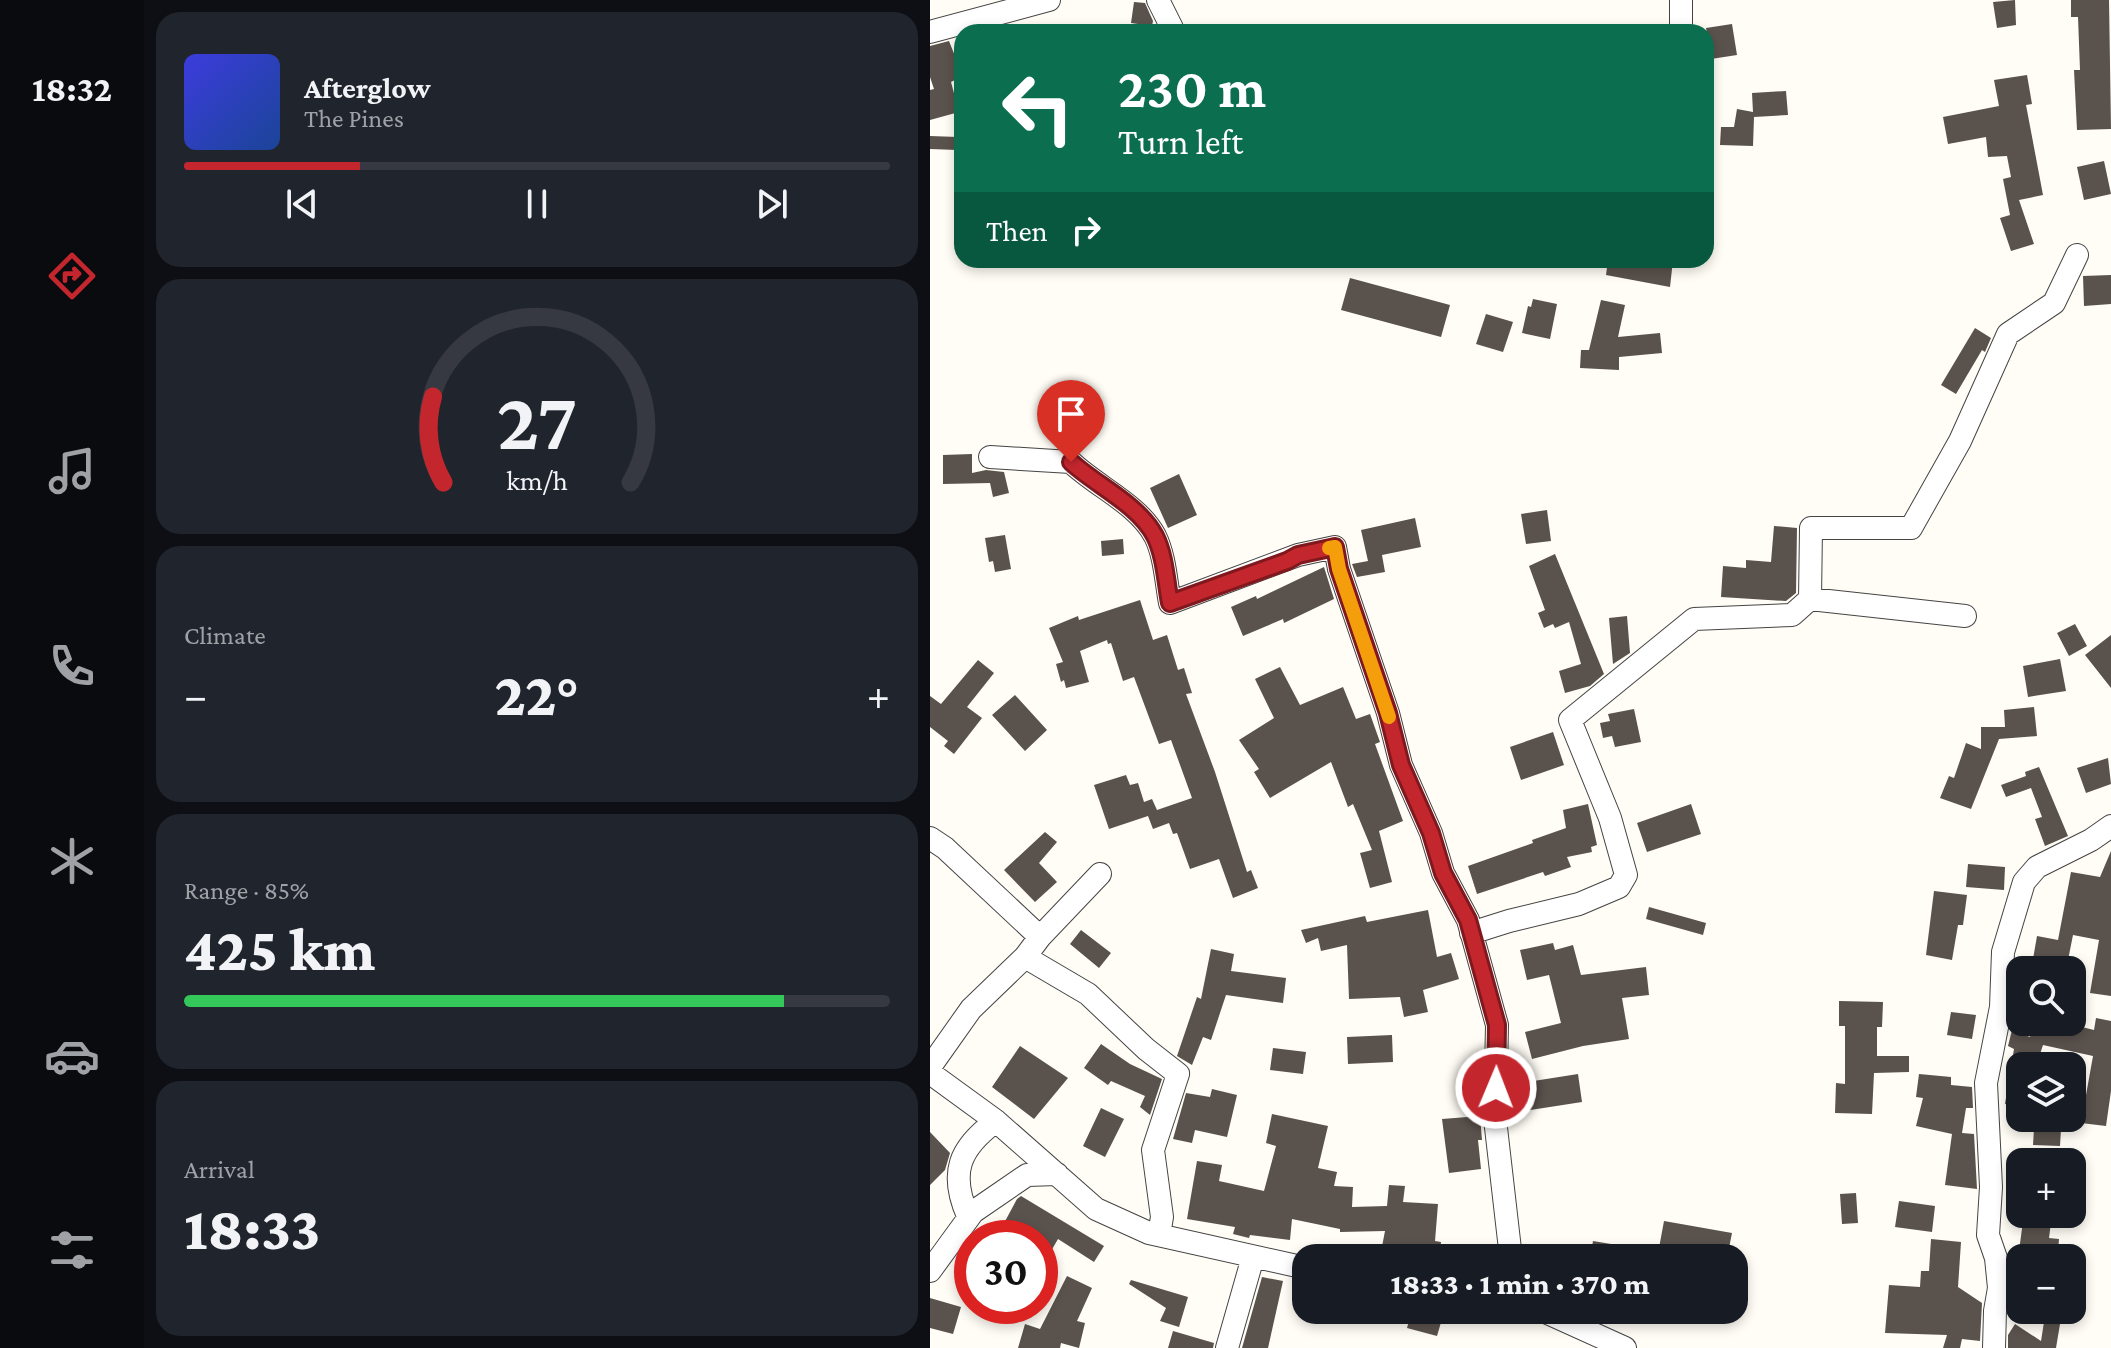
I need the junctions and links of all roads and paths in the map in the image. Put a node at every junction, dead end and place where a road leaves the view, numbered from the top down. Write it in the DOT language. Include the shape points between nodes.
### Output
graph roads {
  1 [pos="1049,0"];
  2 [pos="1158,0"];
  3 [pos="1681,0"];
  4 [pos="960,24"];
  5 [pos="1170,24"];
  6 [pos="1681,24"];
  7 [pos="954,26"];
  8 [pos="930,32"];
  9 [pos="2077,255"];
  10 [pos="990,457"];
  11 [pos="1810,599"];
  12 [pos="1965,616"];
  13 [pos="2111,826"];
  14 [pos="930,838"];
  15 [pos="1100,874"];
  16 [pos="1471,933"];
  17 [pos="1040,937"];
  18 [pos="1025,957"];
  19 [pos="930,1067"];
  20 [pos="930,1073"];
  21 [pos="996,1121"];
  22 [pos="1057,1174"];
  23 [pos="973,1212"];
  24 [pos="1159,1235"];
  25 [pos="1509,1244"];
  26 [pos="1253,1257"];
  27 [pos="1292,1265"];
  28 [pos="930,1271"];
  29 [pos="1572,1324"];
  30 [pos="1583,1329"];
  31 [pos="1227,1348"];
  32 [pos="1570,1348"];
  33 [pos="1625,1348"];
  34 [pos="1994,1348"];
  1 -- 4 [label="street"];
  2 -- 5 [label="street"];
  3 -- 6 [label="street"];
  7 -- 8 [label="street"];
  9 -- 11 [label="street" via="2054,303 2008,334 1960,441 1911,528 1811,528"];
  10 -- 16 [label="street" via="1071,462 1134,511 1154,533 1170,603 1298,555 1335,547 1401,765"];
  11 -- 12 [label="street"];
  11 -- 16 [label="street" via="1792,615 1694,619 1570,720 1610,818 1626,875 1619,887 1579,904"];
  13 -- 34 [label="street" via="2037,867 2024,882 2003,952 2001,1007 1986,1083 1991,1155 1988,1235 1999,1288"];
  14 -- 17 [label="street"];
  15 -- 17 [label="street"];
  16 -- 25 [label="street" via="1497,1025 1495,1119"];
  17 -- 18 [label="street"];
  18 -- 19 [label="street" via="971,1009"];
  18 -- 24 [label="street" via="1088,994 1178,1074 1153,1150 1162,1217"];
  20 -- 21 [label="street"];
  21 -- 22 [label="street"];
  21 -- 23 [label="street" via="964,1152 958,1176 961,1200 968,1216"];
  22 -- 23 [label="street" via="1027,1175"];
  22 -- 24 [label="street" via="1096,1209"];
  23 -- 28 [label="street"];
  24 -- 26 [label="street"];
  26 -- 27 [label="street"];
  26 -- 31 [label="street"];
  29 -- 30 [label="street"];
  30 -- 32 [label="street"];
  30 -- 33 [label="street"];
}
